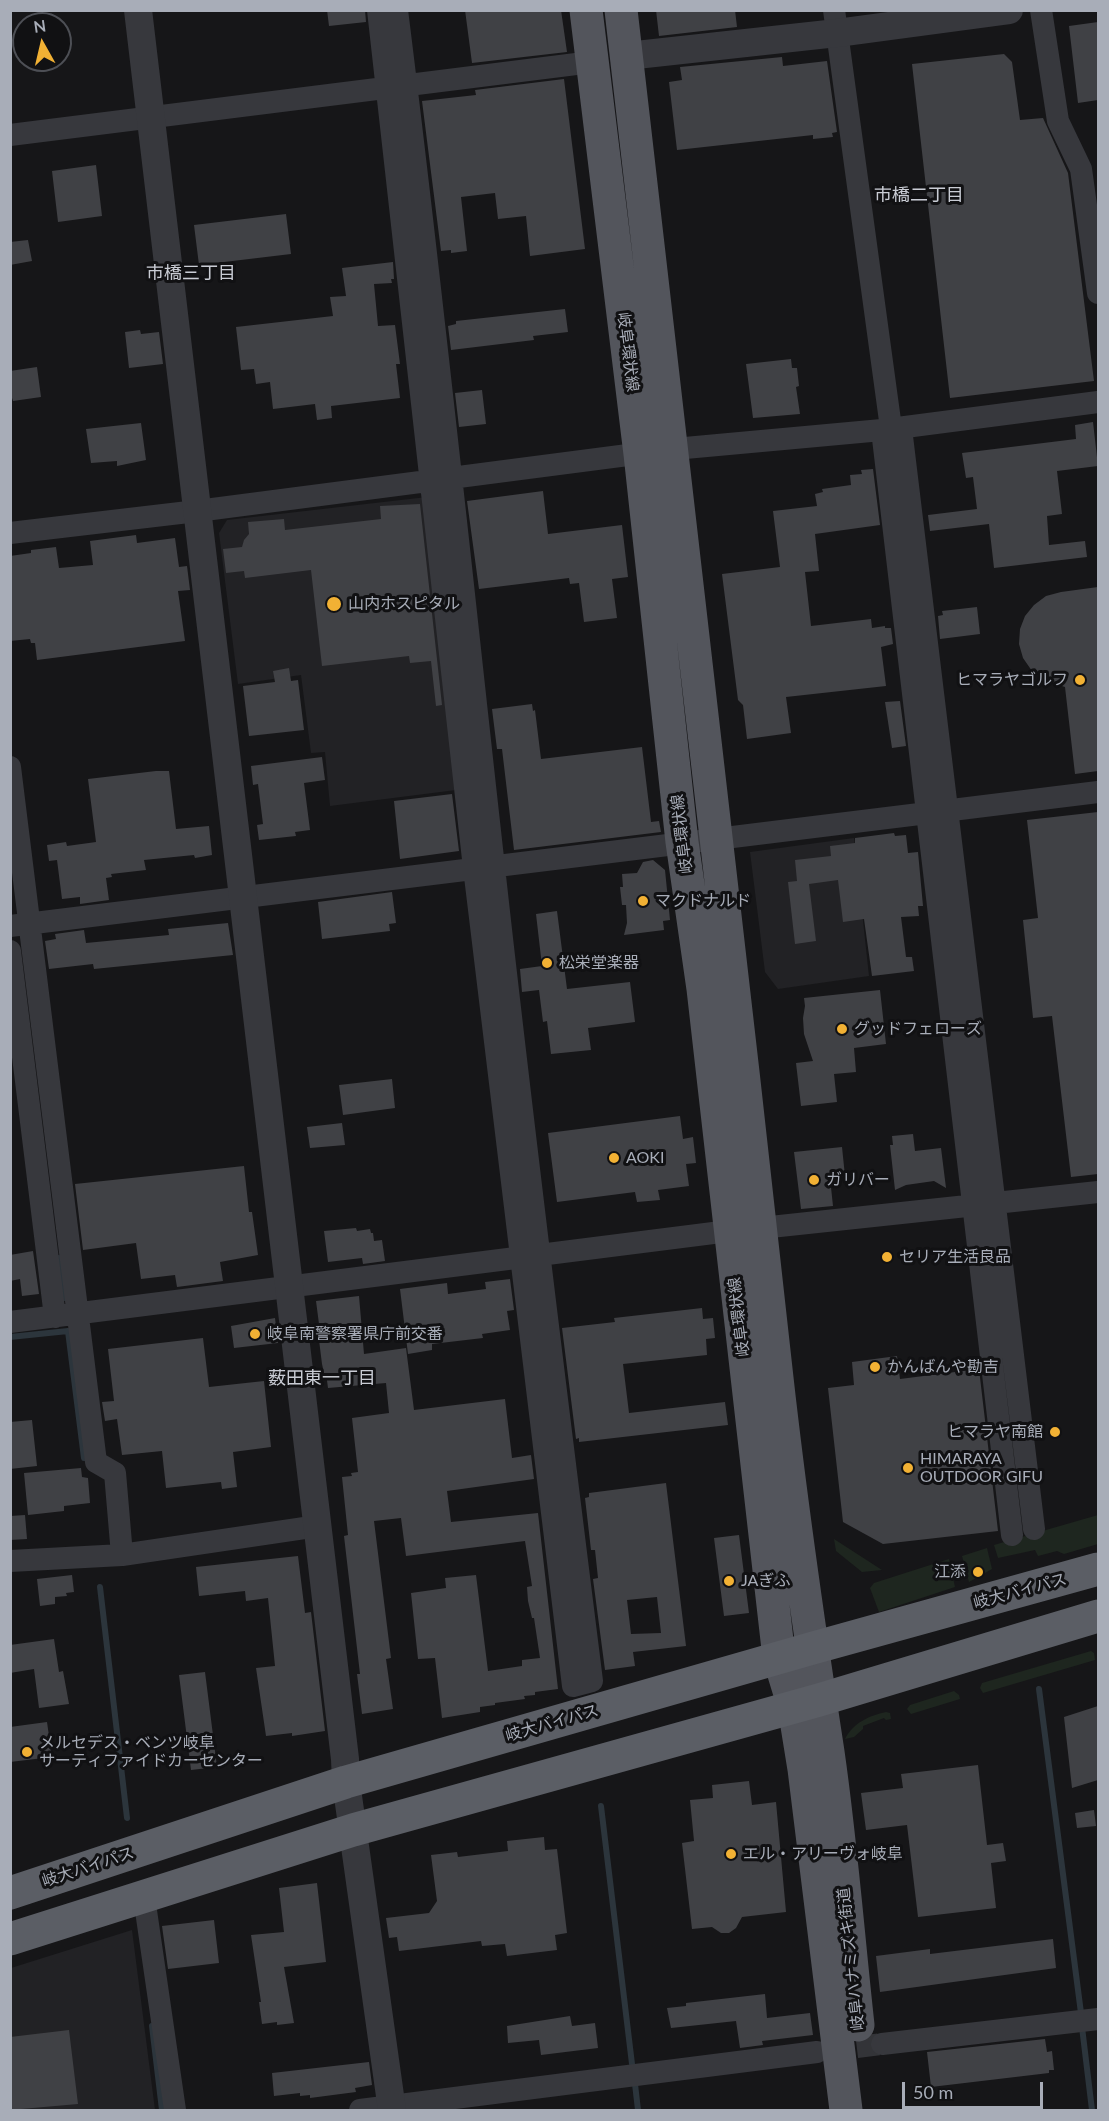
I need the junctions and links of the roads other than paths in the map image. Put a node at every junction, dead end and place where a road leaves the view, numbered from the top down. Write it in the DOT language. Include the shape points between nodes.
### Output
graph roads {
  1 [pos="138,10"];
  2 [pos="378,10"];
  3 [pos="397,10"];
  4 [pos="586,10"];
  5 [pos="621,10"];
  6 [pos="1009,10"];
  7 [pos="1041,10"];
  8 [pos="835,22"];
  9 [pos="627,56"];
  10 [pos="592,62"];
  11 [pos="397,87"];
  12 [pos="150,117"];
  13 [pos="10,135"];
  14 [pos="1098,294"];
  15 [pos="1098,402"];
  16 [pos="891,429"];
  17 [pos="674,449"];
  18 [pos="640,454"];
  19 [pos="442,479"];
  20 [pos="196,511"];
  21 [pos="10,533"];
  22 [pos="10,768"];
  23 [pos="1098,792"];
  24 [pos="937,812"];
  25 [pos="716,838"];
  26 [pos="682,842"];
  27 [pos="484,867"];
  28 [pos="242,897"];
  29 [pos="20,925"];
  30 [pos="10,951"];
  31 [pos="1098,1192"];
  32 [pos="984,1204"];
  33 [pos="761,1228"];
  34 [pos="729,1231"];
  35 [pos="530,1257"];
  36 [pos="290,1288"];
  37 [pos="66,1315"];
  38 [pos="10,1322"];
  39 [pos="318,1526"];
  40 [pos="1034,1529"];
  41 [pos="1012,1535"];
  42 [pos="122,1555"];
  43 [pos="10,1561"];
  44 [pos="1098,1569"];
  45 [pos="1098,1616"];
  46 [pos="813,1648"];
  47 [pos="779,1658"];
  48 [pos="807,1704"];
  49 [pos="346,1782"];
  50 [pos="353,1830"];
  51 [pos="10,1893"];
  52 [pos="144,1897"];
  53 [pos="10,1939"];
  54 [pos="1098,2019"];
  55 [pos="882,2044"];
  56 [pos="817,2052"];
  57 [pos="392,2109"];
  58 [pos="176,2110"];
  59 [pos="360,2110"];
  60 [pos="846,2110"];
  61 [pos="868,2110"];
  1 -- 12 [label="street"];
  2 -- 11 [label="street"];
  3 -- 11 [label="street"];
  4 -- 10 [label="main road, 岐阜環状線"];
  5 -- 9 [label="main road, 岐阜環状線"];
  6 -- 8 [label="street"];
  7 -- 14 [label="street" via="1058,122 1081,169"];
  8 -- 9 [label="street"];
  8 -- 16 [label="street"];
  9 -- 17 [label="main road, 岐阜環状線"];
  10 -- 11 [label="street"];
  10 -- 18 [label="main road, 岐阜環状線"];
  11 -- 12 [label="street"];
  11 -- 19 [label="street"];
  12 -- 13 [label="street"];
  12 -- 20 [label="street"];
  15 -- 16 [label="street"];
  16 -- 17 [label="street"];
  16 -- 24 [label="street"];
  17 -- 18 [label="street"];
  17 -- 25 [label="main road, 岐阜環状線"];
  18 -- 19 [label="street"];
  18 -- 26 [label="main road, 岐阜環状線"];
  19 -- 20 [label="street"];
  19 -- 27 [label="street"];
  20 -- 21 [label="street"];
  20 -- 28 [label="street"];
  22 -- 29 [label="street"];
  23 -- 24 [label="street"];
  24 -- 25 [label="street"];
  24 -- 32 [label="street"];
  25 -- 26 [label="street"];
  25 -- 33 [label="main road, 岐阜環状線"];
  26 -- 27 [label="street"];
  26 -- 34 [label="main road, 岐阜環状線" via="703,989"];
  27 -- 28 [label="street"];
  27 -- 35 [label="street"];
  28 -- 29 [label="street"];
  28 -- 36 [label="street"];
  29 -- 37 [label="street"];
  30 -- 37 [label="street"];
  31 -- 32 [label="street"];
  32 -- 33 [label="street"];
  32 -- 40 [label="street"];
  32 -- 41 [label="street"];
  33 -- 46 [label="main road, 岐阜環状線"];
  34 -- 35 [label="street"];
  34 -- 47 [label="main road, 岐阜環状線"];
  35 -- 35 [label="street" via="592,1681 573,1686"];
  35 -- 36 [label="street"];
  36 -- 37 [label="street"];
  36 -- 39 [label="street"];
  37 -- 38 [label="street"];
  37 -- 42 [label="street" via="96,1462 115,1473"];
  39 -- 42 [label="street"];
  39 -- 49 [label="street"];
  42 -- 43 [label="street"];
  44 -- 46 [label="highway, 岐大バイパス"];
  45 -- 48 [label="highway"];
  46 -- 47 [label="highway, 岐大バイパス"];
  46 -- 48 [label="main road, 岐阜環状線"];
  47 -- 48 [label="main road, 岐阜環状線"];
  47 -- 49 [label="highway, 岐大バイパス"];
  48 -- 50 [label="highway"];
  48 -- 60 [label="main road, 岐阜ハナミズキ街道" via="804,1769"];
  48 -- 61 [label="main road, 岐阜ハナミズキ街道" via="828,1754"];
  49 -- 50 [label="street"];
  49 -- 51 [label="highway, 岐大バイパス"];
  50 -- 52 [label="highway"];
  50 -- 57 [label="street"];
  52 -- 53 [label="highway"];
  52 -- 58 [label="street"];
  54 -- 55 [label="street"];
  56 -- 57 [label="street"];
  57 -- 59 [label="street"];
}
